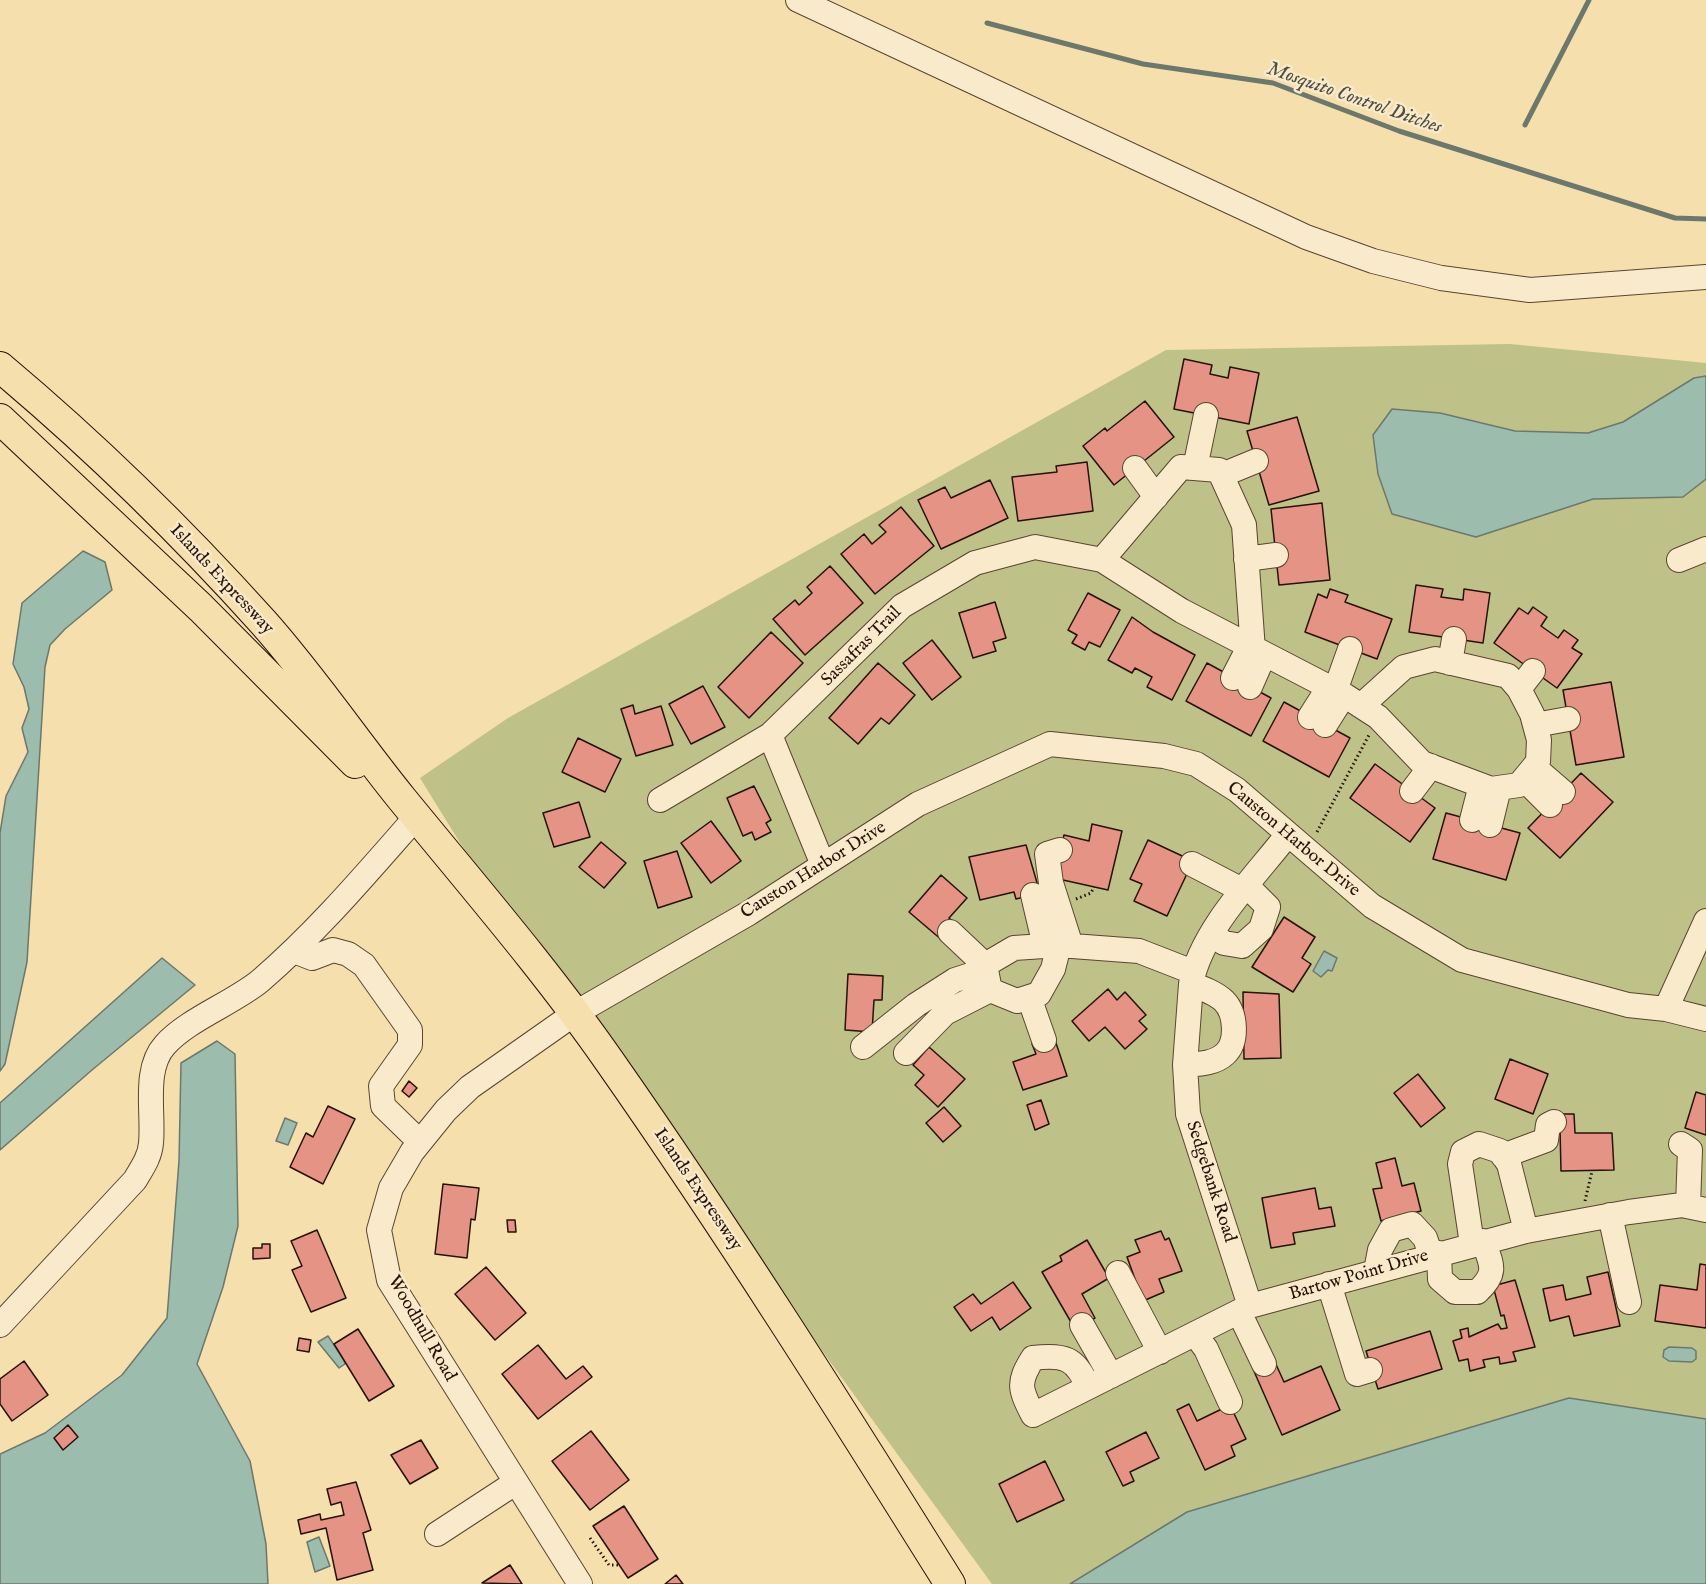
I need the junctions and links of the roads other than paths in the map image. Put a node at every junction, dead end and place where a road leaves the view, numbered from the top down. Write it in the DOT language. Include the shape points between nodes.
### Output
graph roads {
  1 [pos="798,0"];
  2 [pos="1706,277"];
  3 [pos="0,367"];
  4 [pos="1213,417"];
  5 [pos="0,419"];
  6 [pos="1141,463"];
  7 [pos="1258,468"];
  8 [pos="1214,475"];
  9 [pos="1161,490"];
  10 [pos="1275,548"];
  11 [pos="1246,553"];
  12 [pos="1102,560"];
  13 [pos="1343,646"];
  14 [pos="1255,651"];
  15 [pos="1241,682"];
  16 [pos="1344,697"];
  17 [pos="1318,721"];
  18 [pos="1569,727"];
  19 [pos="1537,733"];
  20 [pos="770,735"];
  21 [pos="1424,762"];
  22 [pos="1529,773"];
  23 [pos="1405,786"];
  24 [pos="1490,786"];
  25 [pos="1556,799"];
  26 [pos="660,800"];
  27 [pos="417,816"];
  28 [pos="1481,823"];
  29 [pos="1297,842"];
  30 [pos="1060,850"];
  31 [pos="1192,864"];
  32 [pos="823,865"];
  33 [pos="1244,888"];
  34 [pos="1033,894"];
  35 [pos="950,932"];
  36 [pos="1213,935"];
  37 [pos="1702,938"];
  38 [pos="1058,946"];
  39 [pos="294,951"];
  40 [pos="987,975"];
  41 [pos="1192,978"];
  42 [pos="1029,997"];
  43 [pos="1666,1009"];
  44 [pos="574,1014"];
  45 [pos="1706,1019"];
  46 [pos="1044,1040"];
  47 [pos="864,1047"];
  48 [pos="906,1053"];
  49 [pos="1185,1065"];
  50 [pos="1554,1122"];
  51 [pos="420,1142"];
  52 [pos="1681,1144"];
  53 [pos="1503,1156"];
  54 [pos="1697,1208"];
  55 [pos="1600,1217"];
  56 [pos="1526,1231"];
  57 [pos="1478,1242"];
  58 [pos="1435,1254"];
  59 [pos="1376,1271"];
  60 [pos="1119,1273"];
  61 [pos="1329,1284"];
  62 [pos="1629,1302"];
  63 [pos="1244,1309"];
  64 [pos="0,1325"];
  65 [pos="1082,1325"];
  66 [pos="1195,1334"];
  67 [pos="1160,1352"];
  68 [pos="1264,1364"];
  69 [pos="1370,1370"];
  70 [pos="1111,1376"];
  71 [pos="1088,1387"];
  72 [pos="1230,1402"];
  73 [pos="514,1483"];
  74 [pos="438,1534"];
  75 [pos="580,1584"];
  76 [pos="950,1584"];
  1 -- 2 [label="street" via="1306,237 1373,261 1440,278 1530,290"];
  3 -- 27 [label="main road, Islands Expressway" via="144,500 240,597 330,703"];
  4 -- 8 [label="street"];
  5 -- 27 [label="main road, Islands Expressway" via="201,608 356,764"];
  6 -- 9 [label="street"];
  7 -- 8 [label="street"];
  8 -- 9 [label="street" via="1181,467"];
  8 -- 11 [label="street" via="1244,525"];
  9 -- 12 [label="street"];
  10 -- 11 [label="street"];
  11 -- 14 [label="street"];
  12 -- 14 [label="street, Sassafras Trail"];
  12 -- 20 [label="street, Sassafras Trail" via="1035,547 975,563 902,606"];
  13 -- 16 [label="street"];
  14 -- 15 [label="street"];
  14 -- 16 [label="street, Sassafras Trail"];
  16 -- 17 [label="street"];
  16 -- 19 [label="street" via="1445,649 1521,675"];
  16 -- 21 [label="street, Sassafras Trail"];
  18 -- 19 [label="street"];
  19 -- 22 [label="street" via="1538,762"];
  20 -- 26 [label="street, Sassafras Trail"];
  20 -- 32 [label="street"];
  21 -- 23 [label="street"];
  21 -- 24 [label="street, Sassafras Trail"];
  22 -- 24 [label="street" via="1519,785"];
  22 -- 25 [label="street"];
  24 -- 28 [label="street"];
  27 -- 39 [label="street" via="337,909"];
  27 -- 44 [label="main road, Islands Expressway" via="483,894"];
  29 -- 32 [label="street, Causton Harbor Drive" via="1237,790 1196,764 1164,756 1050,744 918,804"];
  29 -- 33 [label="street, Sedgebank Road"];
  29 -- 43 [label="street, Causton Harbor Drive" via="1372,906 1462,960 1628,1005"];
  30 -- 38 [label="street" via="1047,854"];
  31 -- 33 [label="street"];
  32 -- 44 [label="street, Causton Harbor Drive" via="749,913"];
  33 -- 36 [label="street, Sedgebank Road" via="1226,909"];
  33 -- 36 [label="street" via="1268,907 1261,930 1242,946 1224,943"];
  34 -- 38 [label="street"];
  35 -- 40 [label="street"];
  36 -- 41 [label="street, Sedgebank Road"];
  37 -- 43 [label="street"];
  38 -- 40 [label="street" via="1014,948"];
  38 -- 41 [label="street" via="1139,951"];
  38 -- 42 [label="street" via="1053,969 1039,993"];
  39 -- 51 [label="street" via="312,958 333,950 348,954 364,965 410,1030 410,1044 381,1086 383,1106"];
  39 -- 64 [label="street" via="257,983 164,1045 154,1073 148,1159 135,1180"];
  40 -- 42 [label="street" via="1017,1001"];
  40 -- 47 [label="street" via="955,980 891,1013"];
  40 -- 48 [label="street"];
  41 -- 49 [label="street, Sedgebank Road"];
  41 -- 49 [label="street" via="1225,1002 1234,1018 1226,1053 1206,1064"];
  42 -- 46 [label="street"];
  43 -- 45 [label="street, Causton Harbor Drive"];
  44 -- 51 [label="street, Woodhull Road" via="470,1087"];
  44 -- 76 [label="main road, Islands Expressway" via="738,1252"];
  49 -- 63 [label="street, Sedgebank Road" via="1188,1114"];
  50 -- 53 [label="street" via="1548,1125 1546,1140"];
  51 -- 73 [label="street, Woodhull Road" via="391,1188 379,1230 389,1280"];
  52 -- 54 [label="street" via="1690,1150"];
  53 -- 56 [label="street" via="1509,1164"];
  53 -- 57 [label="street" via="1489,1145 1479,1144 1463,1152 1460,1164"];
  54 -- 55 [label="street, Bartow Point Drive"];
  55 -- 56 [label="street, Bartow Point Drive"];
  55 -- 62 [label="street"];
  56 -- 57 [label="street, Bartow Point Drive"];
  57 -- 58 [label="street, Bartow Point Drive"];
  57 -- 58 [label="street" via="1492,1265 1491,1277 1477,1292 1455,1292 1440,1279"];
  58 -- 59 [label="street, Bartow Point Drive"];
  58 -- 59 [label="street" via="1412,1224 1391,1230 1380,1250"];
  59 -- 61 [label="street, Bartow Point Drive"];
  60 -- 67 [label="street"];
  61 -- 63 [label="street, Bartow Point Drive"];
  61 -- 69 [label="street" via="1358,1374"];
  63 -- 66 [label="street, Bartow Point Drive"];
  63 -- 68 [label="street, Sedgebank Road"];
  65 -- 70 [label="street"];
  66 -- 67 [label="street, Bartow Point Drive"];
  66 -- 72 [label="street"];
  67 -- 70 [label="street, Bartow Point Drive"];
  70 -- 71 [label="street, Bartow Point Drive"];
  71 -- 71 [label="street, Bartow Point Drive" via="1033,1415 1022,1394 1021,1376 1033,1358 1056,1355 1080,1367"];
  73 -- 74 [label="street"];
  73 -- 75 [label="street, Woodhull Road"];
}
